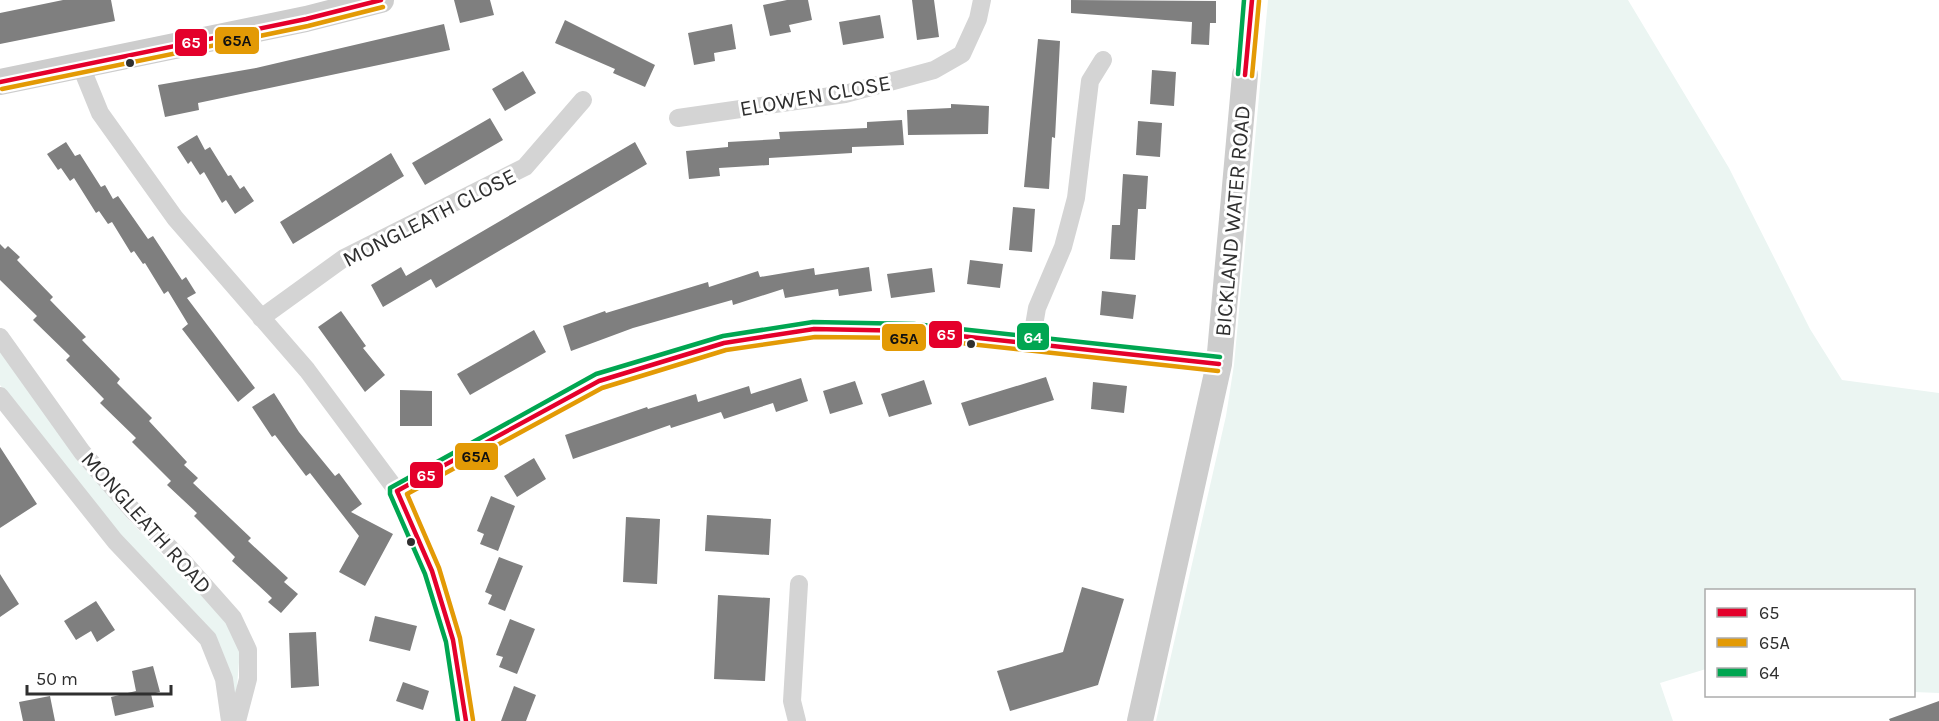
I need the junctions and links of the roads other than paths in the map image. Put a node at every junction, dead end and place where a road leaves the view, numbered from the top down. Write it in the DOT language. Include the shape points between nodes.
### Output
graph roads {
  1 [pos="381,0"];
  2 [pos="982,0"];
  3 [pos="1252,0"];
  4 [pos="1103,60"];
  5 [pos="80,64"];
  6 [pos="1245,75"];
  7 [pos="0,82"];
  8 [pos="583,100"];
  9 [pos="678,118"];
  10 [pos="261,318"];
  11 [pos="0,337"];
  12 [pos="1031,343"];
  13 [pos="1219,364"];
  14 [pos="0,396"];
  15 [pos="397,491"];
  16 [pos="799,584"];
  17 [pos="230,721"];
  18 [pos="237,721"];
  19 [pos="466,721"];
  20 [pos="797,721"];
  21 [pos="1140,721"];
  1 -- 5 [label="street"];
  2 -- 9 [label="street, ELOWEN CLOSE" via="962,54 934,70 845,94"];
  3 -- 6 [label="street, BICKLAND WATER ROAD"];
  4 -- 12 [label="street" via="1090,81 1076,198 1063,247 1037,308"];
  5 -- 7 [label="street"];
  5 -- 10 [label="street" via="100,113 175,218"];
  6 -- 13 [label="street, BICKLAND WATER ROAD"];
  8 -- 10 [label="street, MONGLEATH CLOSE" via="525,167 344,258"];
  10 -- 15 [label="street" via="307,370"];
  11 -- 18 [label="street, MONGLEATH ROAD" via="82,452 233,618 248,650 248,679"];
  12 -- 13 [label="street"];
  12 -- 15 [label="street" via="914,331 814,329 724,343 599,381"];
  13 -- 21 [label="street, BICKLAND WATER ROAD"];
  14 -- 17 [label="street, MONGLEATH ROAD" via="115,541 208,639 224,679"];
  15 -- 19 [label="street" via="432,571 453,640"];
  16 -- 20 [label="street" via="792,701"];
}
